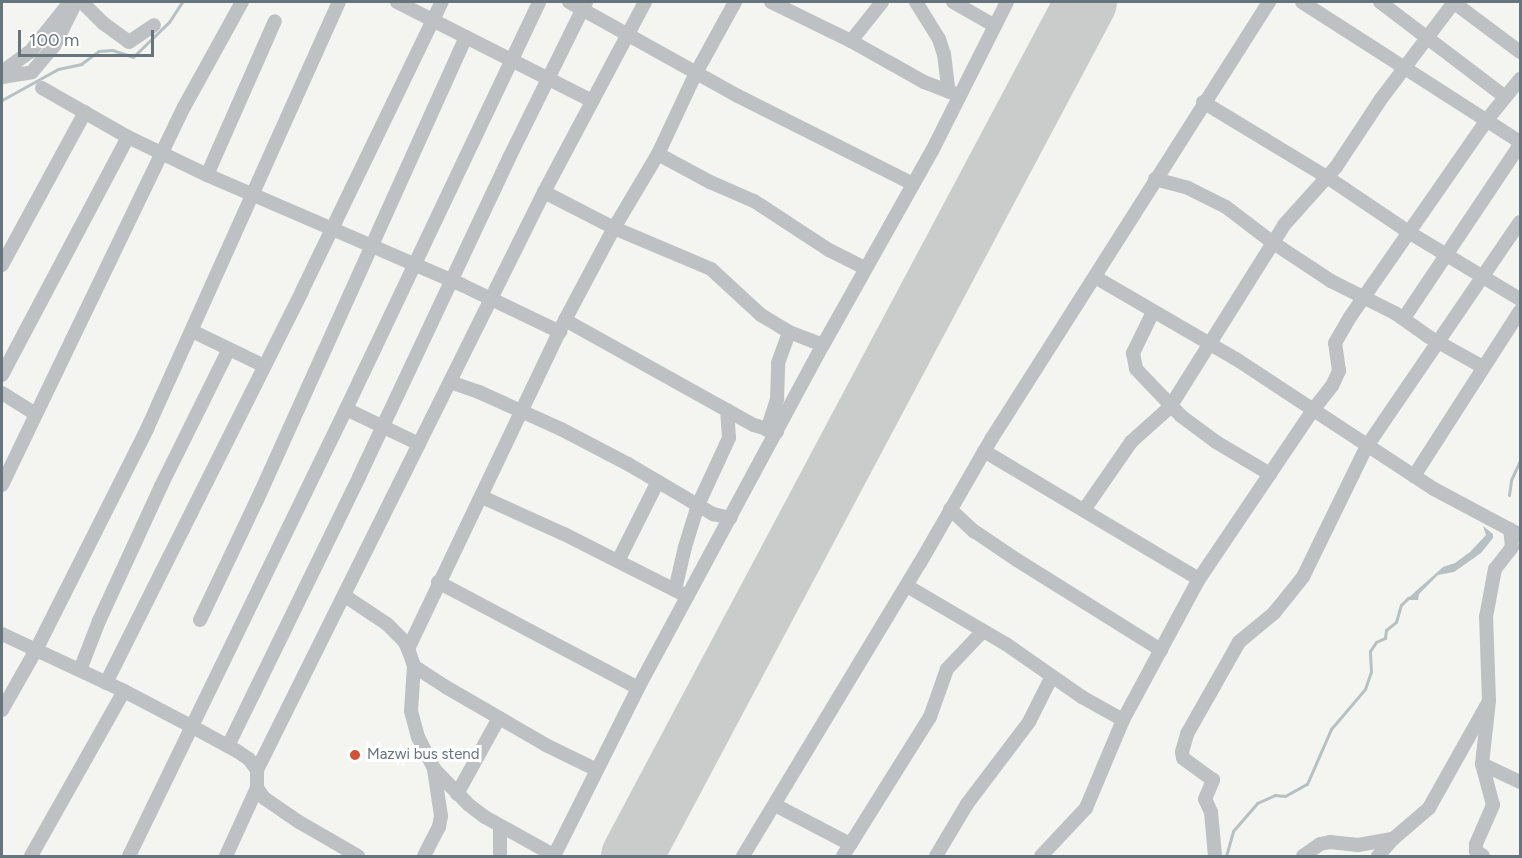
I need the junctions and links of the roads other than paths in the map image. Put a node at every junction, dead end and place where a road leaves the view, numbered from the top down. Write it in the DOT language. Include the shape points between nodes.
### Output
graph roads {
  1 [pos="70,2"];
  2 [pos="76,2"];
  3 [pos="82,2"];
  4 [pos="242,2"];
  5 [pos="339,2"];
  6 [pos="397,2"];
  7 [pos="442,2"];
  8 [pos="539,2"];
  9 [pos="569,2"];
  10 [pos="645,2"];
  11 [pos="735,2"];
  12 [pos="771,2"];
  13 [pos="882,2"];
  14 [pos="916,2"];
  15 [pos="953,2"];
  16 [pos="978,2"];
  17 [pos="1007,2"];
  18 [pos="1269,2"];
  19 [pos="1302,2"];
  20 [pos="1380,2"];
  21 [pos="1453,2"];
  22 [pos="585,5"];
  23 [pos="432,19"];
  24 [pos="275,21"];
  25 [pos="990,24"];
  26 [pos="154,25"];
  27 [pos="628,34"];
  28 [pos="466,37"];
  29 [pos="1428,37"];
  30 [pos="851,41"];
  31 [pos="1521,52"];
  32 [pos="511,58"];
  33 [pos="3,69"];
  34 [pos="1403,69"];
  35 [pos="696,73"];
  36 [pos="549,78"];
  37 [pos="1521,79"];
  38 [pos="42,88"];
  39 [pos="954,93"];
  40 [pos="1505,97"];
  41 [pos="592,101"];
  42 [pos="1203,102"];
  43 [pos="85,112"];
  44 [pos="1486,122"];
  45 [pos="128,137"];
  46 [pos="1521,144"];
  47 [pos="163,153"];
  48 [pos="658,154"];
  49 [pos="207,176"];
  50 [pos="1327,177"];
  51 [pos="1155,179"];
  52 [pos="914,184"];
  53 [pos="544,192"];
  54 [pos="253,194"];
  55 [pos="1521,222"];
  56 [pos="331,227"];
  57 [pos="614,228"];
  58 [pos="1410,233"];
  59 [pos="1272,243"];
  60 [pos="371,246"];
  61 [pos="1447,256"];
  62 [pos="2,265"];
  63 [pos="415,265"];
  64 [pos="865,268"];
  65 [pos="1483,276"];
  66 [pos="1095,277"];
  67 [pos="450,281"];
  68 [pos="1362,298"];
  69 [pos="1521,299"];
  70 [pos="491,300"];
  71 [pos="1521,311"];
  72 [pos="1153,312"];
  73 [pos="1404,318"];
  74 [pos="563,326"];
  75 [pos="192,331"];
  76 [pos="789,332"];
  77 [pos="1438,342"];
  78 [pos="823,345"];
  79 [pos="1210,345"];
  80 [pos="229,349"];
  81 [pos="264,366"];
  82 [pos="1483,367"];
  83 [pos="2,375"];
  84 [pos="450,382"];
  85 [pos="2,393"];
  86 [pos="1170,407"];
  87 [pos="346,409"];
  88 [pos="727,410"];
  89 [pos="1313,410"];
  90 [pos="524,411"];
  91 [pos="36,414"];
  92 [pos="383,426"];
  93 [pos="772,431"];
  94 [pos="419,444"];
  95 [pos="1367,446"];
  96 [pos="984,451"];
  97 [pos="5,470"];
  98 [pos="1270,474"];
  99 [pos="1414,476"];
  100 [pos="658,481"];
  101 [pos="2,485"];
  102 [pos="482,497"];
  103 [pos="698,505"];
  104 [pos="950,509"];
  105 [pos="1084,510"];
  106 [pos="731,518"];
  107 [pos="1510,529"];
  108 [pos="618,561"];
  109 [pos="1199,579"];
  110 [pos="438,582"];
  111 [pos="907,586"];
  112 [pos="681,593"];
  113 [pos="345,596"];
  114 [pos="200,620"];
  115 [pos="983,631"];
  116 [pos="2,634"];
  117 [pos="408,649"];
  118 [pos="36,650"];
  119 [pos="1161,650"];
  120 [pos="414,666"];
  121 [pos="80,670"];
  122 [pos="1052,676"];
  123 [pos="106,683"];
  124 [pos="638,688"];
  125 [pos="124,691"];
  126 [pos="1489,701"];
  127 [pos="3,704"];
  128 [pos="499,718"];
  129 [pos="1123,720"];
  130 [pos="191,726"];
  131 [pos="228,746"];
  132 [pos="1482,764"];
  133 [pos="434,769"];
  134 [pos="257,770"];
  135 [pos="597,770"];
  136 [pos="1521,782"];
  137 [pos="257,788"];
  138 [pos="457,794"];
  139 [pos="775,805"];
  140 [pos="500,828"];
  141 [pos="1393,839"];
  142 [pos="850,844"];
  143 [pos="31,856"];
  144 [pos="129,856"];
  145 [pos="226,856"];
  146 [pos="358,856"];
  147 [pos="424,856"];
  148 [pos="500,856"];
  149 [pos="555,856"];
  150 [pos="743,856"];
  151 [pos="843,856"];
  152 [pos="936,856"];
  153 [pos="1041,856"];
  154 [pos="1215,856"];
  155 [pos="1303,856"];
  156 [pos="1378,856"];
  157 [pos="1483,856"];
  1 -- 33 [label="street" via="36,45"];
  2 -- 33 [label="street" via="54,46 30,74"];
  3 -- 26 [label="street" via="129,42"];
  4 -- 47 [label="street"];
  5 -- 54 [label="street"];
  6 -- 23 [label="street"];
  7 -- 23 [label="street"];
  8 -- 32 [label="street"];
  9 -- 22 [label="street"];
  10 -- 27 [label="street"];
  11 -- 35 [label="street"];
  12 -- 30 [label="street"];
  13 -- 30 [label="street"];
  14 -- 39 [label="street" via="939,39"];
  15 -- 25 [label="street"];
  16 -- 25 [label="street"];
  17 -- 25 [label="street"];
  18 -- 42 [label="street"];
  19 -- 34 [label="street"];
  20 -- 29 [label="street"];
  21 -- 29 [label="street"];
  21 -- 31 [label="street"];
  22 -- 27 [label="street"];
  22 -- 36 [label="street"];
  23 -- 28 [label="street"];
  23 -- 56 [label="street"];
  24 -- 49 [label="street"];
  25 -- 39 [label="street"];
  27 -- 35 [label="street"];
  27 -- 41 [label="street"];
  28 -- 32 [label="street"];
  28 -- 60 [label="street"];
  29 -- 34 [label="street"];
  29 -- 40 [label="street"];
  30 -- 39 [label="street" via="924,82"];
  32 -- 36 [label="street"];
  32 -- 63 [label="street"];
  34 -- 44 [label="street"];
  34 -- 50 [label="street"];
  35 -- 48 [label="street"];
  35 -- 52 [label="street"];
  36 -- 41 [label="street"];
  36 -- 67 [label="street"];
  37 -- 40 [label="street"];
  38 -- 43 [label="street"];
  39 -- 52 [label="street"];
  40 -- 44 [label="street"];
  41 -- 53 [label="street"];
  42 -- 50 [label="street"];
  42 -- 51 [label="street"];
  43 -- 45 [label="street"];
  43 -- 62 [label="street"];
  44 -- 46 [label="street"];
  44 -- 58 [label="street"];
  45 -- 47 [label="street"];
  45 -- 83 [label="street"];
  46 -- 61 [label="street"];
  47 -- 49 [label="street"];
  47 -- 91 [label="street"];
  48 -- 57 [label="street"];
  48 -- 64 [label="street" via="764,207 829,250"];
  49 -- 54 [label="street"];
  50 -- 58 [label="street"];
  50 -- 59 [label="street"];
  51 -- 59 [label="street" via="1188,188 1226,207"];
  51 -- 66 [label="street"];
  52 -- 64 [label="street"];
  53 -- 57 [label="street"];
  53 -- 70 [label="street"];
  54 -- 56 [label="street"];
  54 -- 75 [label="street"];
  55 -- 65 [label="street"];
  56 -- 60 [label="street"];
  56 -- 81 [label="street"];
  57 -- 74 [label="street"];
  57 -- 76 [label="street" via="711,269 761,315"];
  58 -- 61 [label="street"];
  58 -- 68 [label="street"];
  59 -- 68 [label="street"];
  59 -- 79 [label="street"];
  60 -- 63 [label="street"];
  60 -- 114 [label="street"];
  61 -- 65 [label="street"];
  61 -- 73 [label="street"];
  63 -- 67 [label="street"];
  63 -- 87 [label="street"];
  64 -- 78 [label="street"];
  65 -- 69 [label="street"];
  65 -- 77 [label="street"];
  66 -- 72 [label="street"];
  66 -- 96 [label="street"];
  67 -- 70 [label="street"];
  67 -- 92 [label="street"];
  68 -- 73 [label="street"];
  68 -- 89 [label="street" via="1335,342 1337,377"];
  70 -- 74 [label="street"];
  70 -- 84 [label="street"];
  71 -- 82 [label="street"];
  72 -- 79 [label="street"];
  72 -- 86 [label="street" via="1133,360 1136,369"];
  73 -- 77 [label="street"];
  74 -- 88 [label="street"];
  74 -- 90 [label="street"];
  75 -- 80 [label="street"];
  75 -- 118 [label="street"];
  76 -- 78 [label="street"];
  76 -- 93 [label="street" via="778,363"];
  77 -- 82 [label="street"];
  77 -- 95 [label="street"];
  78 -- 93 [label="street"];
  79 -- 86 [label="street"];
  79 -- 89 [label="street"];
  80 -- 81 [label="street"];
  80 -- 121 [label="street" via="161,486"];
  81 -- 123 [label="street"];
  82 -- 99 [label="street"];
  84 -- 90 [label="street"];
  84 -- 94 [label="street"];
  85 -- 91 [label="street"];
  86 -- 98 [label="street" via="1216,442"];
  86 -- 105 [label="street" via="1131,442"];
  87 -- 92 [label="street"];
  87 -- 130 [label="street"];
  88 -- 93 [label="street"];
  88 -- 103 [label="street" via="729,438"];
  89 -- 95 [label="street"];
  89 -- 98 [label="street"];
  90 -- 100 [label="street"];
  90 -- 102 [label="street"];
  91 -- 97 [label="street"];
  92 -- 94 [label="street"];
  92 -- 131 [label="street"];
  93 -- 106 [label="street"];
  94 -- 113 [label="street"];
  95 -- 99 [label="street"];
  95 -- 154 [label="street" via="1303,577 1274,613 1239,642 1186,734 1183,758 1213,780 1205,799 1211,812"];
  96 -- 104 [label="street"];
  96 -- 105 [label="street"];
  97 -- 101 [label="street"];
  98 -- 109 [label="street"];
  99 -- 107 [label="street"];
  100 -- 103 [label="street"];
  100 -- 108 [label="street"];
  102 -- 108 [label="street"];
  102 -- 110 [label="street"];
  103 -- 106 [label="street"];
  103 -- 112 [label="street" via="684,547"];
  104 -- 111 [label="street"];
  104 -- 119 [label="street" via="1017,560"];
  105 -- 109 [label="street"];
  106 -- 112 [label="street"];
  107 -- 126 [label="street" via="1512,547 1495,569 1486,617"];
  108 -- 112 [label="street"];
  109 -- 119 [label="street"];
  110 -- 117 [label="street"];
  110 -- 124 [label="street"];
  111 -- 115 [label="street"];
  111 -- 139 [label="street"];
  112 -- 124 [label="street"];
  113 -- 117 [label="street" via="387,624"];
  113 -- 134 [label="street"];
  115 -- 122 [label="street"];
  115 -- 142 [label="street" via="947,669 926,724"];
  116 -- 118 [label="street"];
  117 -- 120 [label="street"];
  118 -- 121 [label="street"];
  118 -- 127 [label="street"];
  119 -- 129 [label="street"];
  120 -- 128 [label="street"];
  120 -- 133 [label="street" via="411,711 418,737"];
  121 -- 123 [label="street"];
  122 -- 129 [label="street"];
  122 -- 152 [label="street" via="1029,722 967,804"];
  123 -- 125 [label="street"];
  124 -- 135 [label="street"];
  125 -- 130 [label="street"];
  125 -- 143 [label="street"];
  126 -- 132 [label="street"];
  126 -- 141 [label="street" via="1429,808"];
  128 -- 135 [label="street"];
  128 -- 138 [label="street"];
  129 -- 153 [label="street" via="1086,808"];
  130 -- 131 [label="street"];
  130 -- 144 [label="street"];
  131 -- 134 [label="street" via="249,759"];
  132 -- 136 [label="street"];
  132 -- 157 [label="street" via="1493,805 1476,844 1476,850"];
  133 -- 138 [label="street"];
  133 -- 147 [label="street" via="441,816"];
  134 -- 137 [label="street"];
  135 -- 149 [label="street"];
  137 -- 145 [label="street"];
  137 -- 146 [label="street" via="274,807"];
  138 -- 140 [label="street"];
  139 -- 142 [label="street"];
  139 -- 150 [label="street"];
  140 -- 148 [label="street"];
  140 -- 149 [label="street"];
  141 -- 155 [label="street" via="1358,845 1330,842"];
  141 -- 156 [label="street"];
  142 -- 151 [label="street"];
}
